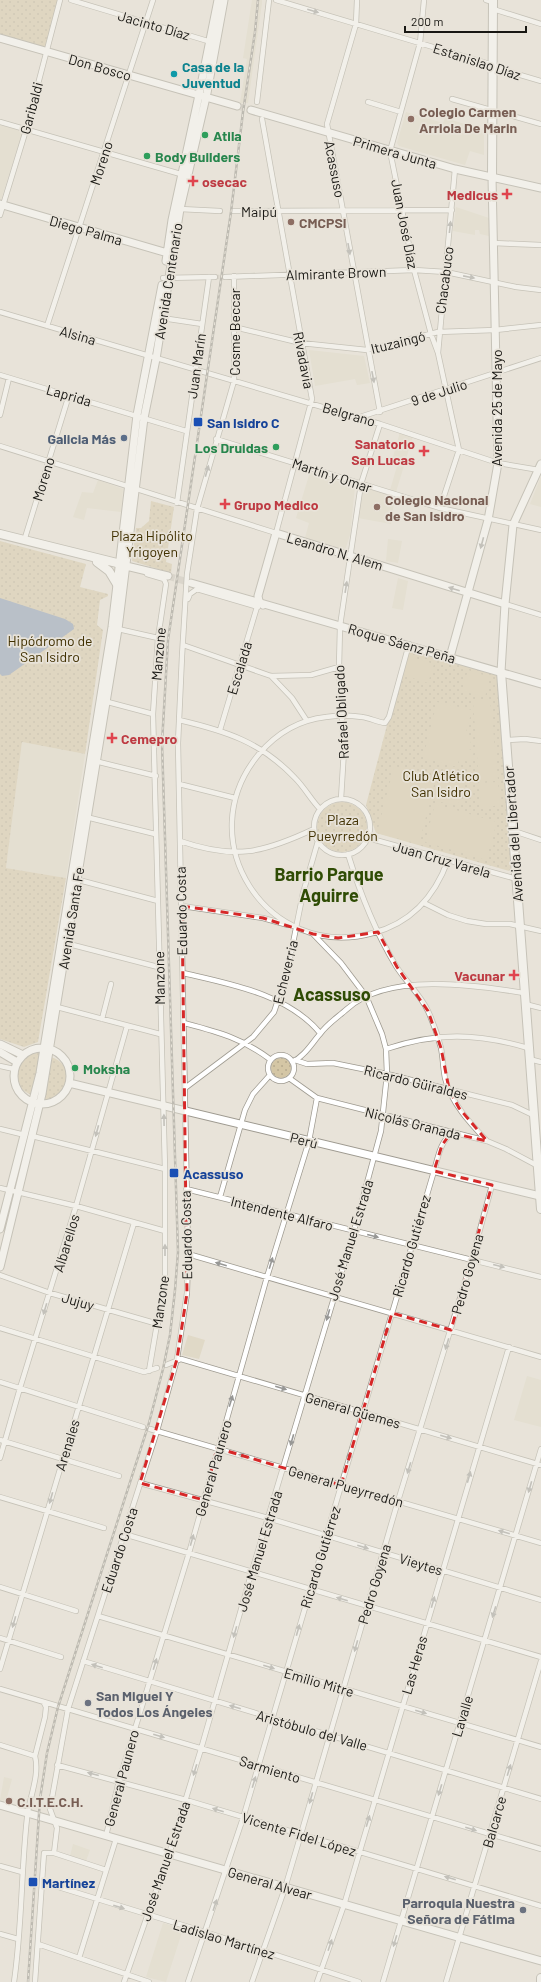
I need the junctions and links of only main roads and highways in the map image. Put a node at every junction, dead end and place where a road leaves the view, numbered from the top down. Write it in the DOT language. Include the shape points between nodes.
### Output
graph roads {
  1 [pos="218,0"];
  2 [pos="224,0"];
  3 [pos="491,3"];
  4 [pos="0,38"];
  5 [pos="213,42"];
  6 [pos="203,96"];
  7 [pos="237,106"];
  8 [pos="251,110"];
  9 [pos="184,176"];
  10 [pos="492,177"];
  11 [pos="541,188"];
  12 [pos="1,205"];
  13 [pos="169,254"];
  14 [pos="165,279"];
  15 [pos="153,358"];
  16 [pos="540,468"];
  17 [pos="276,533"];
  18 [pos="0,534"];
  19 [pos="34,543"];
  20 [pos="97,562"];
  21 [pos="124,565"];
  22 [pos="168,576"];
  23 [pos="191,583"];
  24 [pos="118,586"];
  25 [pos="468,593"];
  26 [pos="255,597"];
  27 [pos="243,599"];
  28 [pos="505,604"];
  29 [pos="260,606"];
  30 [pos="450,657"];
  31 [pos="501,672"];
  32 [pos="541,684"];
  33 [pos="103,701"];
  34 [pos="59,976"];
  35 [pos="0,1044"];
  36 [pos="47,1049"];
  37 [pos="0,1052"];
  38 [pos="23,1055"];
  39 [pos="16,1066"];
  40 [pos="69,1083"];
  41 [pos="37,1104"];
  42 [pos="536,1119"];
  43 [pos="28,1135"];
  44 [pos="539,1170"];
  45 [pos="540,1196"];
  46 [pos="541,1209"];
  47 [pos="0,1229"];
  48 [pos="0,1267"];
  49 [pos="0,1805"];
  50 [pos="541,1961"];
  51 [pos="541,1978"];
  52 [pos="541,1982"];
  1 -- 5 [label="main road, Avenida Centenario"];
  2 -- 5 [label="main road, Avenida Centenario"];
  3 -- 10 [label="main road"];
  4 -- 6 [label="main road, Don Bosco"];
  5 -- 6 [label="main road, Avenida Centenario"];
  6 -- 7 [label="main road"];
  6 -- 9 [label="main road, Avenida Centenario"];
  8 -- 10 [label="main road, Primera Junta" via="390,151"];
  9 -- 13 [label="main road, Avenida Centenario"];
  9 -- 13 [label="main road, Avenida Centenario" via="180,209"];
  10 -- 11 [label="main road, Primera Junta"];
  10 -- 25 [label="main road, Avenida 25 de Mayo, one-way" via="498,463 488,520"];
  12 -- 13 [label="main road, Diego Palma"];
  13 -- 14 [label="main road, Avenida Centenario"];
  14 -- 15 [label="main road, Avenida Centenario"];
  14 -- 15 [label="main road, Avenida Centenario" via="162,318"];
  15 -- 21 [label="main road, Avenida Centenario" via="141,416"];
  16 -- 28 [label="main road, Avenida del Libertador" via="513,525"];
  25 -- 17 [label="main road, Leandro N. Alem, one-way"];
  17 -- 26 [label="main road, Rivadavia"];
  18 -- 19 [label="main road"];
  19 -- 20 [label="main road" via="43,548"];
  19 -- 21 [label="main road"];
  20 -- 21 [label="main road"];
  20 -- 24 [label="main road" via="109,570"];
  21 -- 22 [label="main road"];
  21 -- 24 [label="main road, Avenida Santa Fe"];
  21 -- 33 [label="main road, Avenida Santa Fe" via="118,629"];
  23 -- 27 [label="main road, Roque Sáenz Peña"];
  24 -- 33 [label="main road, Avenida Santa Fe"];
  25 -- 28 [label="main road, Leandro N. Alem"];
  25 -- 30 [label="main road, Avenida 25 de Mayo"];
  26 -- 27 [label="main road"];
  26 -- 29 [label="main road"];
  27 -- 29 [label="main road, Roque Sáenz Peña"];
  28 -- 31 [label="main road, Avenida del Libertador"];
  29 -- 30 [label="main road, Roque Sáenz Peña"];
  30 -- 31 [label="main road, Roque Sáenz Peña"];
  31 -- 32 [label="main road, Roque Sáenz Peña"];
  31 -- 42 [label="main road, Avenida del Libertador" via="528,1048"];
  33 -- 34 [label="main road, Avenida Santa Fe"];
  34 -- 36 [label="main road, Avenida Santa Fe"];
  34 -- 36 [label="main road, Avenida Santa Fe" via="57,1007"];
  35 -- 38 [label="main road"];
  36 -- 38 [label="main road" via="31,1050"];
  36 -- 40 [label="main road" via="56,1052 66,1062"];
  36 -- 41 [label="main road, Avenida Santa Fe"];
  37 -- 39 [label="main road"];
  38 -- 39 [label="main road"];
  39 -- 41 [label="main road" via="14,1081 18,1092"];
  40 -- 41 [label="main road" via="65,1093 57,1100 50,1104"];
  40 -- 45 [label="main road, Perú"];
  41 -- 43 [label="main road, Avenida Santa Fe"];
  42 -- 44 [label="main road, Avenida del Libertador"];
  43 -- 47 [label="main road, Avenida Santa Fe" via="9,1190"];
  43 -- 48 [label="main road, Avenida Santa Fe" via="18,1192"];
  44 -- 45 [label="main road, Avenida del Libertador"];
  45 -- 46 [label="main road, Avenida del Libertador"];
  49 -- 50 [label="main road, General Alvear"];
  51 -- 52 [label="main road"];
}
